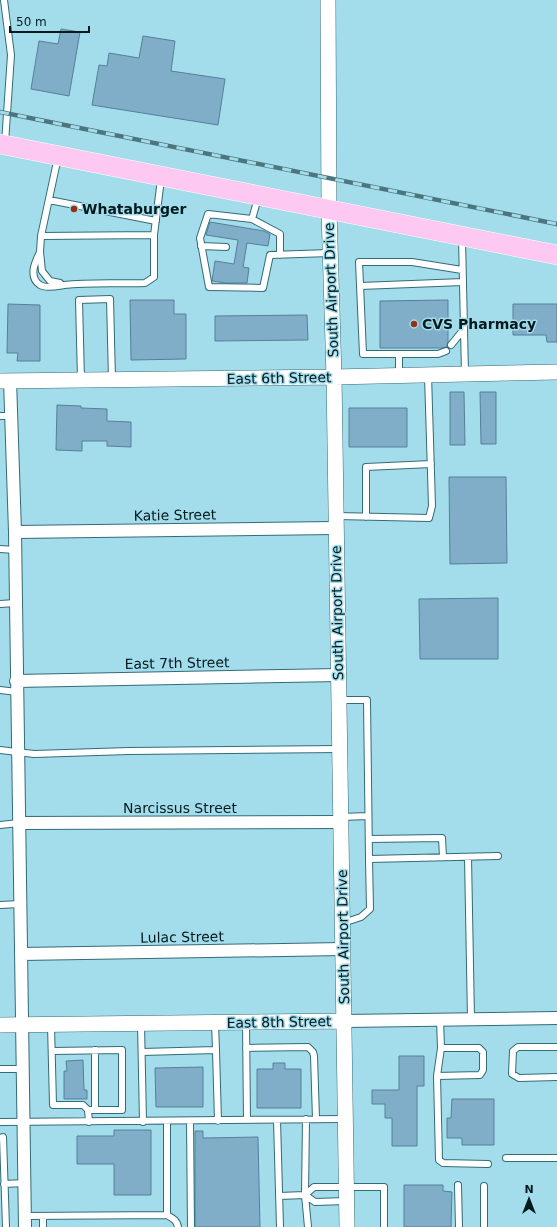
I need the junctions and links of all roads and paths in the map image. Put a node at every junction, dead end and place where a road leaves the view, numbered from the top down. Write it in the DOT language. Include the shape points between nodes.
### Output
graph roads {
  1 [pos="4,0"];
  2 [pos="328,0"];
  3 [pos="2,144"];
  4 [pos="58,155"];
  5 [pos="161,176"];
  6 [pos="259,196"];
  7 [pos="49,200"];
  8 [pos="329,210"];
  9 [pos="252,219"];
  10 [pos="156,221"];
  11 [pos="154,235"];
  12 [pos="41,236"];
  13 [pos="462,236"];
  14 [pos="201,246"];
  15 [pos="226,247"];
  16 [pos="40,252"];
  17 [pos="330,253"];
  18 [pos="280,255"];
  19 [pos="557,255"];
  20 [pos="462,270"];
  21 [pos="462,282"];
  22 [pos="68,285"];
  23 [pos="360,286"];
  24 [pos="464,329"];
  25 [pos="451,345"];
  26 [pos="446,351"];
  27 [pos="399,354"];
  28 [pos="557,372"];
  29 [pos="465,374"];
  30 [pos="428,375"];
  31 [pos="399,376"];
  32 [pos="334,377"];
  33 [pos="112,379"];
  34 [pos="81,380"];
  35 [pos="5,381"];
  36 [pos="5,416"];
  37 [pos="431,464"];
  38 [pos="366,517"];
  39 [pos="336,522"];
  40 [pos="15,532"];
  41 [pos="0,549"];
  42 [pos="15,550"];
  43 [pos="16,603"];
  44 [pos="0,604"];
  45 [pos="339,675"];
  46 [pos="16,686"];
  47 [pos="0,690"];
  48 [pos="339,700"];
  49 [pos="340,749"];
  50 [pos="0,750"];
  51 [pos="18,752"];
  52 [pos="368,816"];
  53 [pos="341,820"];
  54 [pos="19,824"];
  55 [pos="0,825"];
  56 [pos="369,839"];
  57 [pos="498,856"];
  58 [pos="443,857"];
  59 [pos="468,857"];
  60 [pos="369,858"];
  61 [pos="20,904"];
  62 [pos="0,905"];
  63 [pos="343,922"];
  64 [pos="343,949"];
  65 [pos="21,954"];
  66 [pos="557,1018"];
  67 [pos="471,1019"];
  68 [pos="440,1020"];
  69 [pos="344,1021"];
  70 [pos="246,1023"];
  71 [pos="141,1024"];
  72 [pos="215,1024"];
  73 [pos="0,1025"];
  74 [pos="22,1025"];
  75 [pos="51,1025"];
  76 [pos="557,1047"];
  77 [pos="246,1048"];
  78 [pos="441,1048"];
  79 [pos="95,1050"];
  80 [pos="216,1050"];
  81 [pos="52,1051"];
  82 [pos="142,1052"];
  83 [pos="0,1069"];
  84 [pos="23,1069"];
  85 [pos="438,1076"];
  86 [pos="557,1077"];
  87 [pos="88,1110"];
  88 [pos="95,1110"];
  89 [pos="306,1119"];
  90 [pos="316,1119"];
  91 [pos="346,1119"];
  92 [pos="247,1120"];
  93 [pos="277,1120"];
  94 [pos="167,1121"];
  95 [pos="190,1121"];
  96 [pos="218,1121"];
  97 [pos="0,1122"];
  98 [pos="24,1122"];
  99 [pos="89,1122"];
  100 [pos="143,1122"];
  101 [pos="0,1138"];
  102 [pos="506,1158"];
  103 [pos="557,1158"];
  104 [pos="488,1164"];
  105 [pos="25,1183"];
  106 [pos="4,1184"];
  107 [pos="458,1185"];
  108 [pos="484,1186"];
  109 [pos="347,1194"];
  110 [pos="305,1195"];
  111 [pos="279,1196"];
  112 [pos="166,1215"];
  113 [pos="43,1216"];
  114 [pos="25,1221"];
  115 [pos="6,1227"];
  116 [pos="43,1227"];
  117 [pos="178,1227"];
  118 [pos="191,1227"];
  119 [pos="280,1227"];
  120 [pos="308,1227"];
  121 [pos="347,1227"];
  122 [pos="384,1227"];
  123 [pos="459,1227"];
  124 [pos="484,1227"];
  1 -- 3 [label="lane" via="11,55"];
  2 -- 8 [label="street, South Airport Drive"];
  3 -- 4 [label="main road"];
  4 -- 5 [label="main road"];
  4 -- 7 [label="lane"];
  5 -- 6 [label="main road"];
  5 -- 10 [label="lane"];
  6 -- 8 [label="main road"];
  6 -- 9 [label="lane"];
  7 -- 10 [label="lane"];
  7 -- 12 [label="lane"];
  8 -- 13 [label="main road"];
  8 -- 17 [label="street, South Airport Drive"];
  9 -- 14 [label="lane" via="208,214 200,238"];
  9 -- 18 [label="lane" via="280,234"];
  10 -- 11 [label="lane"];
  11 -- 12 [label="lane"];
  11 -- 22 [label="lane" via="154,277 144,283"];
  12 -- 16 [label="lane"];
  13 -- 19 [label="main road"];
  13 -- 20 [label="lane"];
  14 -- 15 [label="lane"];
  14 -- 18 [label="lane" via="209,287 263,288 270,255"];
  16 -- 22 [label="lane" via="42,271 50,281"];
  16 -- 22 [label="lane" via="33,265 34,278 40,285 47,287"];
  17 -- 18 [label="lane"];
  17 -- 32 [label="street, South Airport Drive"];
  20 -- 21 [label="lane"];
  20 -- 23 [label="lane" via="412,262 359,262"];
  21 -- 23 [label="lane"];
  21 -- 24 [label="lane"];
  23 -- 27 [label="lane" via="363,354"];
  24 -- 25 [label="lane"];
  24 -- 29 [label="lane"];
  26 -- 27 [label="lane" via="438,354"];
  27 -- 31 [label="lane"];
  28 -- 29 [label="street, East 6th Street"];
  29 -- 30 [label="street, East 6th Street"];
  30 -- 31 [label="street, East 6th Street"];
  30 -- 37 [label="lane"];
  31 -- 32 [label="street, East 6th Street"];
  32 -- 33 [label="street, East 6th Street"];
  32 -- 39 [label="street, South Airport Drive"];
  33 -- 34 [label="street, East 6th Street"];
  33 -- 34 [label="lane" via="110,299 79,300"];
  34 -- 35 [label="street, East 6th Street"];
  35 -- 36 [label="street"];
  36 -- 40 [label="street"];
  37 -- 38 [label="lane" via="366,468"];
  37 -- 38 [label="lane" via="432,506 429,518"];
  38 -- 39 [label="lane"];
  39 -- 40 [label="street, Katie Street"];
  39 -- 45 [label="street, South Airport Drive"];
  40 -- 42 [label="street"];
  41 -- 42 [label="lane"];
  42 -- 43 [label="street"];
  43 -- 44 [label="lane"];
  43 -- 46 [label="street"];
  45 -- 46 [label="street, East 7th Street"];
  45 -- 48 [label="street, South Airport Drive"];
  46 -- 47 [label="lane"];
  46 -- 51 [label="street"];
  48 -- 49 [label="street, South Airport Drive"];
  48 -- 52 [label="lane" via="367,700"];
  49 -- 51 [label="lane" via="34,754"];
  49 -- 53 [label="street, South Airport Drive"];
  50 -- 51 [label="lane"];
  51 -- 54 [label="street"];
  52 -- 53 [label="lane"];
  52 -- 56 [label="lane"];
  53 -- 54 [label="street, Narcissus Street"];
  53 -- 63 [label="street, South Airport Drive"];
  54 -- 55 [label="lane"];
  54 -- 61 [label="street"];
  56 -- 58 [label="lane" via="442,838"];
  56 -- 60 [label="lane"];
  57 -- 59 [label="lane"];
  58 -- 59 [label="lane"];
  58 -- 60 [label="lane"];
  59 -- 67 [label="lane"];
  60 -- 63 [label="lane" via="370,909 362,917"];
  61 -- 62 [label="lane"];
  61 -- 65 [label="street"];
  63 -- 64 [label="street, South Airport Drive"];
  64 -- 65 [label="street, Lulac Street"];
  64 -- 69 [label="street, South Airport Drive"];
  65 -- 74 [label="street"];
  66 -- 67 [label="street, East 8th Street"];
  67 -- 68 [label="street, East 8th Street"];
  68 -- 69 [label="street, East 8th Street"];
  68 -- 78 [label="lane"];
  69 -- 70 [label="street, East 8th Street"];
  69 -- 91 [label="street, South Airport Drive"];
  70 -- 72 [label="street, East 8th Street"];
  70 -- 77 [label="lane"];
  71 -- 72 [label="street, East 8th Street"];
  71 -- 75 [label="street, East 8th Street"];
  71 -- 82 [label="lane"];
  72 -- 80 [label="lane"];
  73 -- 74 [label="street, East 8th Street"];
  74 -- 75 [label="street, East 8th Street"];
  74 -- 84 [label="street"];
  75 -- 81 [label="lane"];
  76 -- 86 [label="lane" via="518,1047 513,1051 512,1074 519,1078"];
  77 -- 90 [label="lane" via="308,1047 311,1050 314,1056"];
  77 -- 92 [label="lane"];
  78 -- 85 [label="lane"];
  78 -- 85 [label="lane" via="479,1048 483,1052 483,1070 480,1075"];
  79 -- 81 [label="lane"];
  79 -- 88 [label="lane"];
  79 -- 88 [label="lane" via="122,1050 122,1110"];
  80 -- 82 [label="lane"];
  80 -- 96 [label="lane"];
  81 -- 87 [label="lane" via="53,1104 83,1105"];
  82 -- 100 [label="lane"];
  83 -- 84 [label="lane"];
  84 -- 98 [label="street"];
  85 -- 104 [label="lane" via="439,1160 443,1164"];
  87 -- 88 [label="lane"];
  87 -- 99 [label="lane"];
  89 -- 90 [label="lane"];
  89 -- 93 [label="lane"];
  89 -- 110 [label="lane"];
  90 -- 91 [label="lane"];
  91 -- 109 [label="street, South Airport Drive"];
  92 -- 93 [label="lane"];
  92 -- 96 [label="lane"];
  93 -- 111 [label="lane"];
  94 -- 95 [label="lane"];
  94 -- 100 [label="lane"];
  94 -- 112 [label="lane"];
  95 -- 96 [label="lane"];
  95 -- 118 [label="lane"];
  97 -- 98 [label="lane"];
  98 -- 99 [label="lane"];
  98 -- 105 [label="street"];
  99 -- 100 [label="lane"];
  101 -- 106 [label="lane" via="3,1138"];
  102 -- 103 [label="lane"];
  105 -- 106 [label="lane"];
  105 -- 114 [label="street"];
  106 -- 115 [label="lane"];
  107 -- 123 [label="lane"];
  108 -- 124 [label="lane"];
  109 -- 110 [label="lane" via="315,1202"];
  109 -- 110 [label="lane" via="314,1187"];
  109 -- 121 [label="street, South Airport Drive"];
  109 -- 122 [label="lane" via="384,1187"];
  110 -- 111 [label="lane"];
  110 -- 120 [label="lane"];
  111 -- 119 [label="lane"];
  112 -- 113 [label="lane"];
  112 -- 117 [label="lane" via="173,1218"];
  113 -- 114 [label="lane"];
  113 -- 116 [label="lane"];
}
